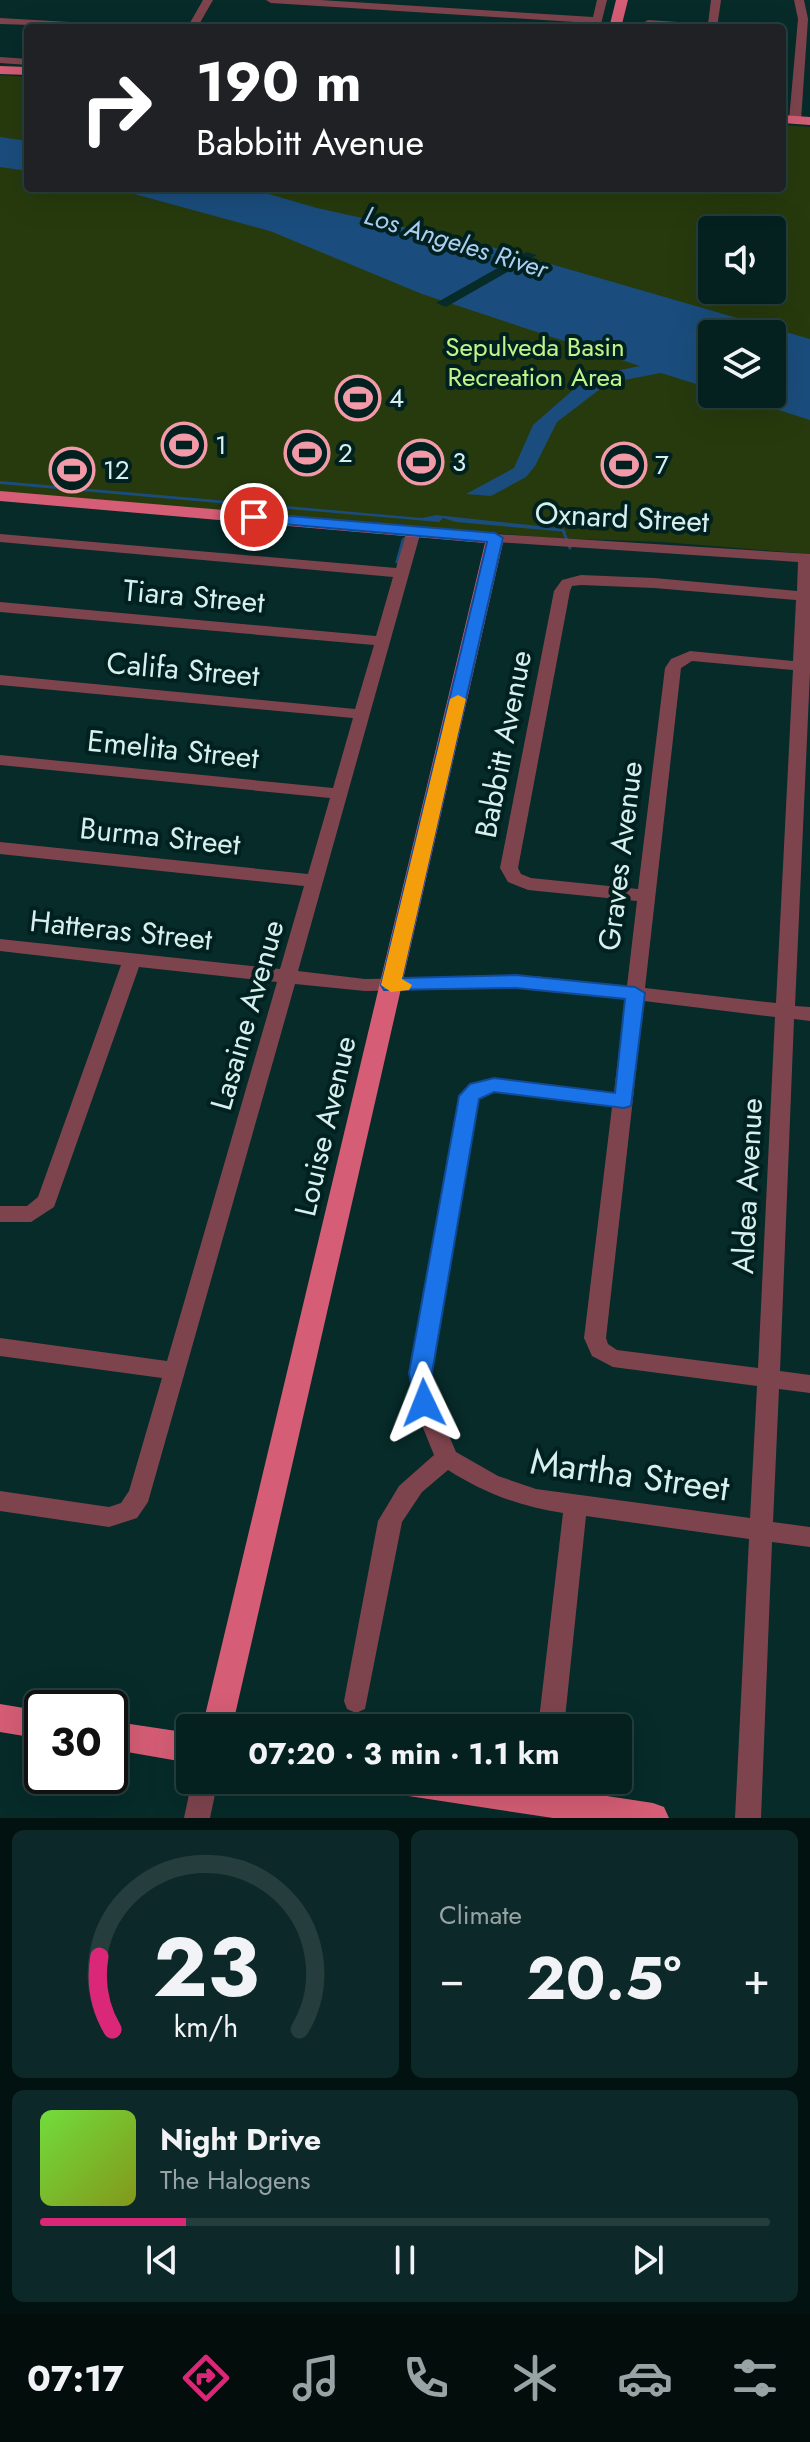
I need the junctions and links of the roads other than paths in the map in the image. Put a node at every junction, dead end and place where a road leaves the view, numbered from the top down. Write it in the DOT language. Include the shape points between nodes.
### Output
graph roads {
  1 [pos="208,0"];
  2 [pos="271,0"];
  3 [pos="602,0"];
  4 [pos="622,0"];
  5 [pos="716,0"];
  6 [pos="799,0"];
  7 [pos="0,21"];
  8 [pos="648,23"];
  9 [pos="52,24"];
  10 [pos="194,24"];
  11 [pos="596,24"];
  12 [pos="616,24"];
  13 [pos="664,24"];
  14 [pos="712,24"];
  15 [pos="0,60"];
  16 [pos="24,62"];
  17 [pos="0,70"];
  18 [pos="24,71"];
  19 [pos="791,116"];
  20 [pos="810,121"];
  21 [pos="0,496"];
  22 [pos="414,531"];
  23 [pos="0,538"];
  24 [pos="495,538"];
  25 [pos="808,558"];
  26 [pos="401,573"];
  27 [pos="807,597"];
  28 [pos="0,607"];
  29 [pos="382,641"];
  30 [pos="806,667"];
  31 [pos="0,680"];
  32 [pos="361,714"];
  33 [pos="0,760"];
  34 [pos="340,794"];
  35 [pos="0,848"];
  36 [pos="315,881"];
  37 [pos="648,896"];
  38 [pos="0,945"];
  39 [pos="132,959"];
  40 [pos="287,975"];
  41 [pos="391,985"];
  42 [pos="635,993"];
  43 [pos="786,1011"];
  44 [pos="810,1014"];
  45 [pos="624,1101"];
  46 [pos="0,1214"];
  47 [pos="0,1347"];
  48 [pos="176,1371"];
  49 [pos="769,1378"];
  50 [pos="810,1384"];
  51 [pos="447,1458"];
  52 [pos="0,1501"];
  53 [pos="576,1504"];
  54 [pos="761,1529"];
  55 [pos="810,1537"];
  56 [pos="356,1701"];
  57 [pos="220,1714"];
  58 [pos="553,1714"];
  59 [pos="0,1718"];
  60 [pos="24,1722"];
  61 [pos="128,1738"];
  62 [pos="176,1746"];
  63 [pos="202,1794"];
  64 [pos="494,1794"];
  65 [pos="197,1818"];
  66 [pos="653,1818"];
  67 [pos="748,1818"];
  1 -- 10 [label="street"];
  2 -- 11 [label="street"];
  3 -- 11 [label="street"];
  4 -- 12 [label="main road"];
  5 -- 14 [label="street"];
  6 -- 19 [label="street" via="803,19"];
  7 -- 9 [label="street"];
  8 -- 13 [label="street"];
  15 -- 16 [label="street"];
  17 -- 18 [label="main road"];
  19 -- 20 [label="main road"];
  21 -- 22 [label="main road, Oxnard Street"];
  22 -- 24 [label="main road, Oxnard Street"];
  22 -- 26 [label="street, Lasaine Avenue"];
  23 -- 26 [label="street"];
  24 -- 25 [label="street, Oxnard Street"];
  24 -- 41 [label="main road, Louise Avenue"];
  25 -- 27 [label="street, Aldea Avenue"];
  26 -- 29 [label="street, Lasaine Avenue"];
  27 -- 30 [label="street, Aldea Avenue"];
  27 -- 37 [label="street, Babbitt Avenue" via="581,580 567,583 562,591 509,868 514,878 528,884"];
  28 -- 29 [label="street, Tiara Street"];
  29 -- 32 [label="street, Lasaine Avenue"];
  30 -- 37 [label="street, Graves Avenue" via="700,656 682,658 673,668"];
  30 -- 43 [label="street, Aldea Avenue"];
  31 -- 32 [label="street, Califa Street"];
  32 -- 34 [label="street, Lasaine Avenue"];
  33 -- 34 [label="street, Emelita Street"];
  34 -- 36 [label="street, Lasaine Avenue"];
  35 -- 36 [label="street, Burma Street"];
  36 -- 40 [label="street, Lasaine Avenue"];
  37 -- 42 [label="street, Graves Avenue"];
  38 -- 39 [label="street, Hatteras Street"];
  39 -- 40 [label="street, Hatteras Street"];
  39 -- 46 [label="street" via="47,1201 31,1214"];
  40 -- 41 [label="street, Hatteras Street"];
  40 -- 48 [label="street, Lasaine Avenue"];
  41 -- 42 [label="street, Hatteras Street" via="516,981"];
  41 -- 57 [label="main road, Louise Avenue"];
  42 -- 43 [label="street, Hatteras Street"];
  42 -- 45 [label="street, Graves Avenue"];
  43 -- 44 [label="street, Hatteras Street"];
  43 -- 49 [label="street, Aldea Avenue"];
  45 -- 49 [label="street, Graves Avenue" via="595,1338 600,1350 613,1358"];
  45 -- 51 [label="street" via="494,1085 469,1096 421,1373 424,1403"];
  47 -- 48 [label="street"];
  48 -- 52 [label="street, Lasaine Avenue" via="140,1495 129,1511 109,1517"];
  49 -- 50 [label="street"];
  49 -- 54 [label="street, Aldea Avenue"];
  51 -- 53 [label="street, Martha Street" via="508,1493"];
  51 -- 56 [label="street" via="402,1497 390,1521"];
  53 -- 54 [label="street, Martha Street"];
  53 -- 58 [label="street"];
  54 -- 55 [label="street, Martha Street"];
  54 -- 67 [label="street, Aldea Avenue"];
  59 -- 60 [label="main road"];
  61 -- 62 [label="main road"];
  63 -- 65 [label="street"];
  64 -- 66 [label="main road"];
}
